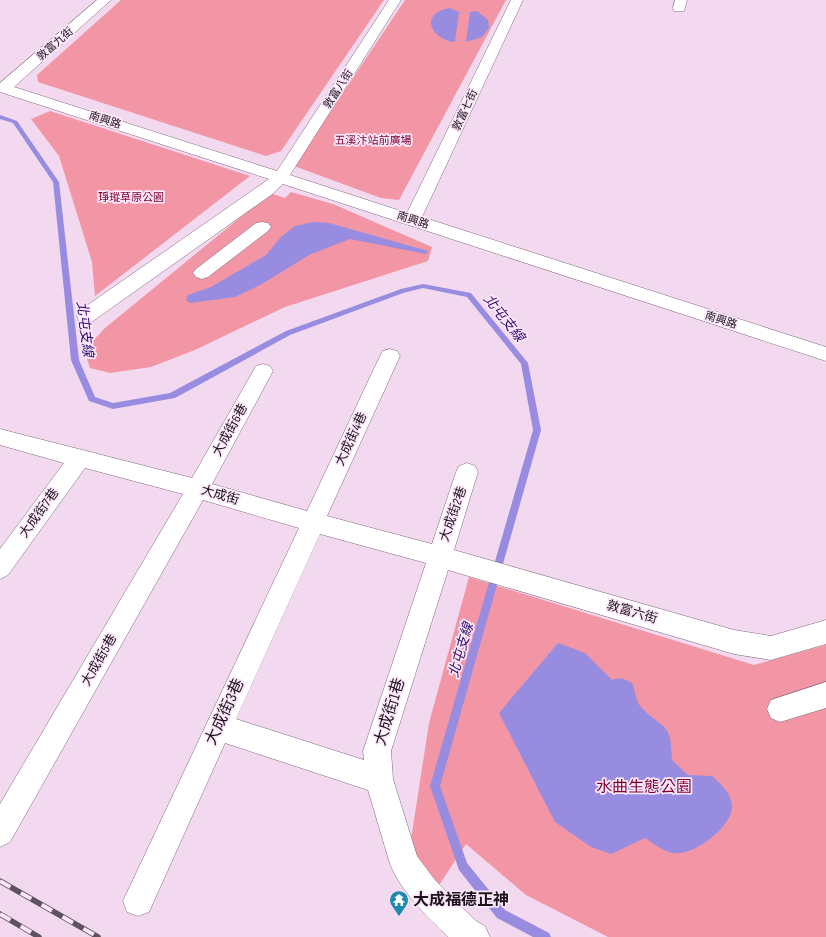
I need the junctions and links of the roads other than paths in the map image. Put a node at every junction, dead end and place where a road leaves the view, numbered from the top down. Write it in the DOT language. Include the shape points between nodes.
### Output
graph roads {
  1 [pos="105,0"];
  2 [pos="395,0"];
  3 [pos="517,0"];
  4 [pos="2,87"];
  5 [pos="281,177"];
  6 [pos="412,220"];
  7 [pos="262,227"];
  8 [pos="202,273"];
  9 [pos="86,316"];
  10 [pos="826,354"];
  11 [pos="390,356"];
  12 [pos="263,371"];
  13 [pos="0,437"];
  14 [pos="79,459"];
  15 [pos="467,472"];
  16 [pos="198,489"];
  17 [pos="312,522"];
  18 [pos="438,556"];
  19 [pos="0,568"];
  20 [pos="826,632"];
  21 [pos="826,696"];
  22 [pos="780,709"];
  23 [pos="218,728"];
  24 [pos="379,779"];
  25 [pos="0,832"];
  26 [pos="138,901"];
  27 [pos="474,937"];
  1 -- 4 [label="street, 敦富九街"];
  2 -- 5 [label="street, 敦富八街"];
  3 -- 6 [label="street, 敦富七街"];
  4 -- 5 [label="street, 南興路"];
  5 -- 6 [label="street, 南興路"];
  5 -- 9 [label="street, 敦富八街" via="265,191"];
  6 -- 10 [label="street, 南興路"];
  7 -- 8 [label="street"];
  11 -- 17 [label="street, 大成街4巷"];
  12 -- 16 [label="street, 大成街6巷"];
  13 -- 14 [label="street, 大成街"];
  14 -- 16 [label="street, 大成街"];
  14 -- 19 [label="street, 大成街7巷"];
  15 -- 18 [label="street, 大成街2巷"];
  16 -- 17 [label="street, 大成街"];
  16 -- 25 [label="street, 大成街5巷"];
  17 -- 18 [label="street, 大成街"];
  17 -- 23 [label="street, 大成街3巷"];
  18 -- 20 [label="street, 敦富六街" via="734,642 771,648"];
  18 -- 24 [label="street, 大成街1巷" via="377,751"];
  21 -- 22 [label="street"];
  23 -- 24 [label="street"];
  23 -- 26 [label="street, 大成街3巷"];
  24 -- 27 [label="street, 大成街1巷" via="405,864 424,891 464,932"];
}
